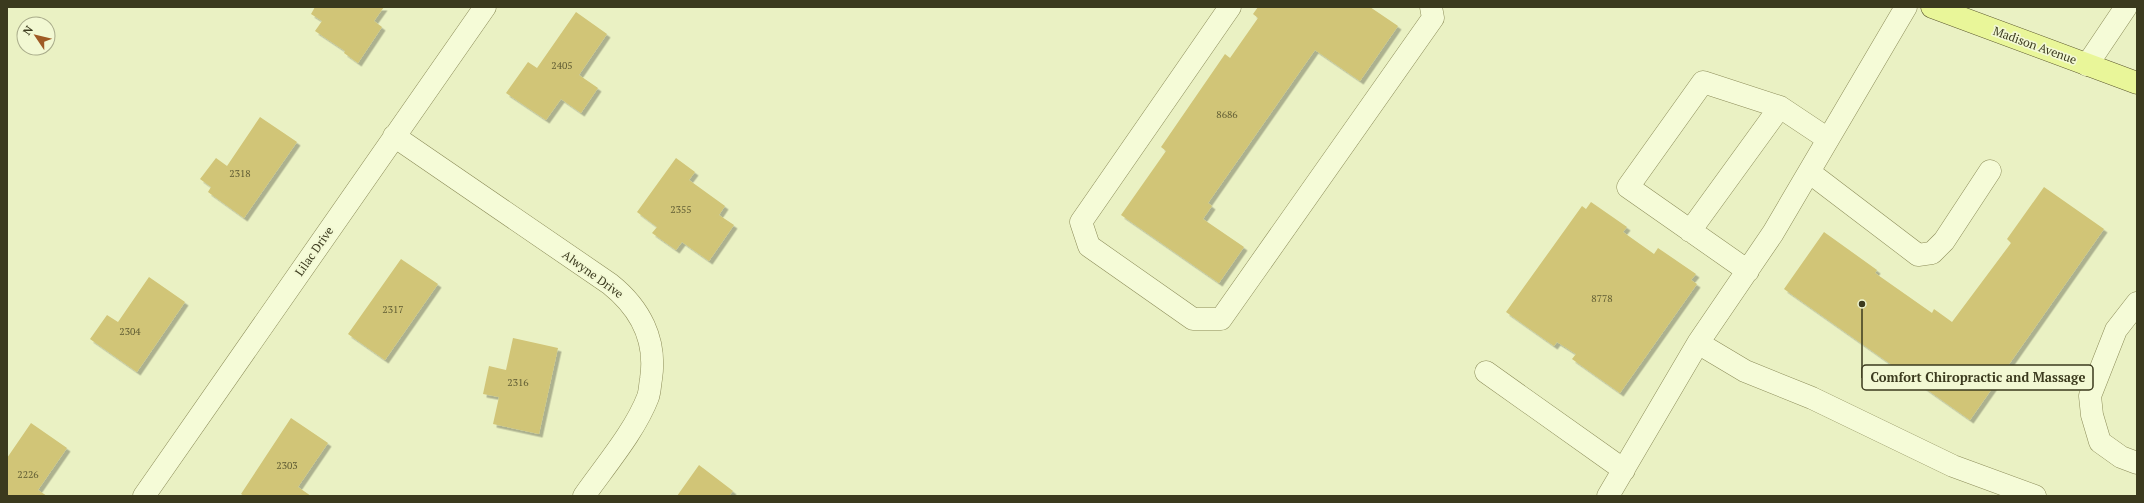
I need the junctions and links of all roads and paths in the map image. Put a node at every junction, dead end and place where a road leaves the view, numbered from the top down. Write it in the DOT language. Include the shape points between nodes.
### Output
graph roads {
  1 [pos="485,7"];
  2 [pos="1230,7"];
  3 [pos="1431,7"];
  4 [pos="1906,7"];
  5 [pos="1932,7"];
  6 [pos="2126,7"];
  7 [pos="2088,65"];
  8 [pos="2137,83"];
  9 [pos="1780,107"];
  10 [pos="394,136"];
  11 [pos="1828,139"];
  12 [pos="1990,171"];
  13 [pos="1809,172"];
  14 [pos="1690,231"];
  15 [pos="1748,271"];
  16 [pos="2137,303"];
  17 [pos="1698,343"];
  18 [pos="1486,372"];
  19 [pos="2137,463"];
  20 [pos="1624,470"];
  21 [pos="144,496"];
  22 [pos="584,496"];
  23 [pos="1608,496"];
  24 [pos="2035,496"];
  1 -- 10 [label="street, Lilac Drive"];
  2 -- 3 [label="street" via="1081,222 1089,246 1193,319 1221,319 1433,18"];
  4 -- 11 [label="street"];
  5 -- 7 [label="main road, Madison Avenue"];
  6 -- 7 [label="street"];
  7 -- 8 [label="main road, Madison Avenue"];
  9 -- 11 [label="street"];
  9 -- 14 [label="street"];
  9 -- 14 [label="street" via="1703,82 1628,187"];
  10 -- 21 [label="street, Lilac Drive"];
  10 -- 22 [label="street, Alwyne Drive" via="610,284 630,302 646,327 653,367 649,395 636,421"];
  11 -- 13 [label="street"];
  12 -- 13 [label="street" via="1944,240 1932,253 1918,255"];
  13 -- 15 [label="street"];
  14 -- 15 [label="street"];
  15 -- 17 [label="street"];
  16 -- 19 [label="street" via="2116,330 2090,396 2092,415 2100,442 2121,457"];
  17 -- 20 [label="street"];
  17 -- 24 [label="street" via="1745,371 1812,398 1953,466"];
  18 -- 20 [label="street"];
  20 -- 23 [label="street"];
}
